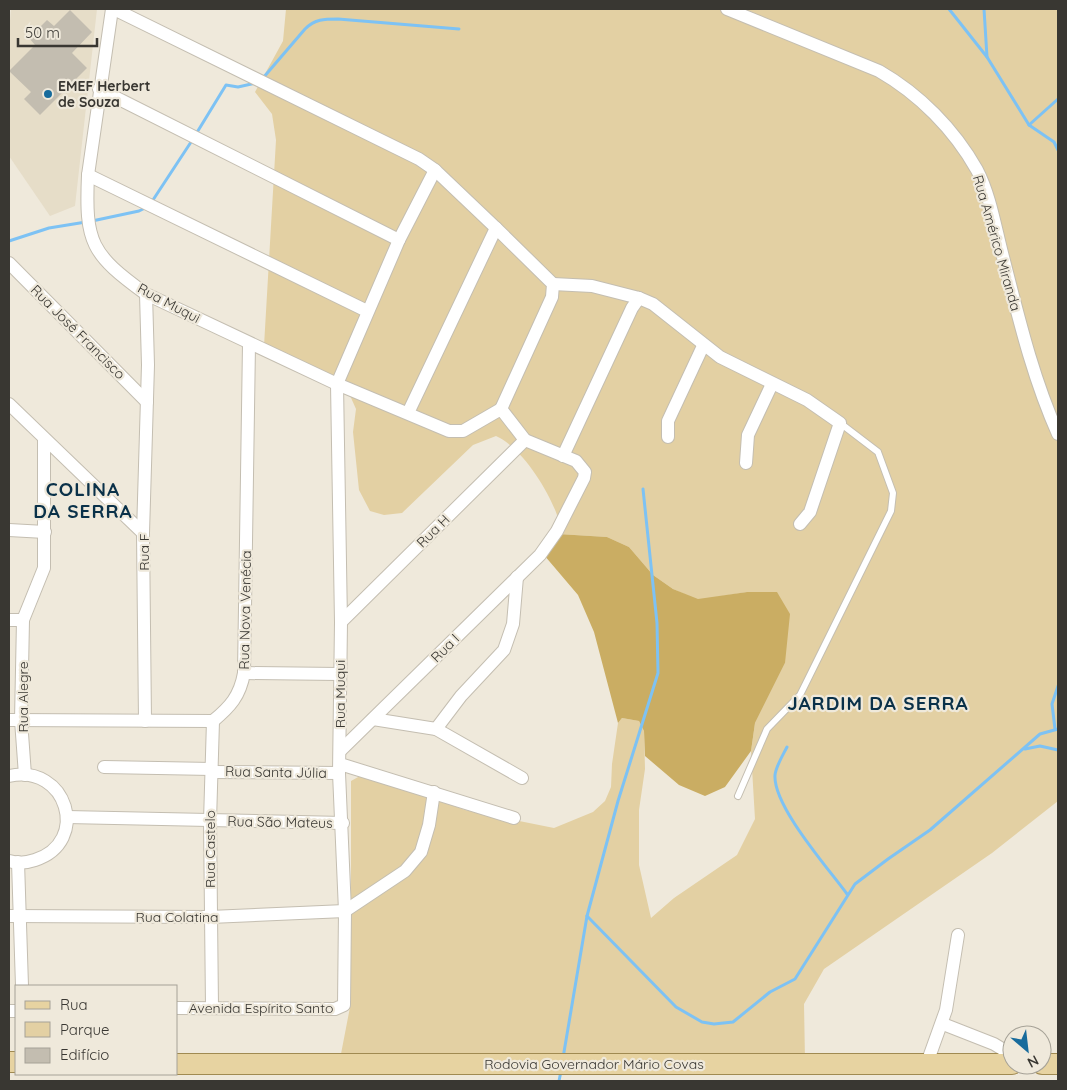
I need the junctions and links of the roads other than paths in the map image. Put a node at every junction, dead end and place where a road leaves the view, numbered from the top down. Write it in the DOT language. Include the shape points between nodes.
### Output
graph roads {
  1 [pos="113,9"];
  2 [pos="726,9"];
  3 [pos="99,89"];
  4 [pos="434,170"];
  5 [pos="88,176"];
  6 [pos="496,228"];
  7 [pos="399,240"];
  8 [pos="9,263"];
  9 [pos="553,284"];
  10 [pos="146,294"];
  11 [pos="640,298"];
  12 [pos="367,311"];
  13 [pos="249,344"];
  14 [pos="703,346"];
  15 [pos="337,384"];
  16 [pos="772,384"];
  17 [pos="147,402"];
  18 [pos="9,404"];
  19 [pos="501,409"];
  20 [pos="408,413"];
  21 [pos="840,423"];
  22 [pos="1058,434"];
  23 [pos="668,437"];
  24 [pos="44,440"];
  25 [pos="525,440"];
  26 [pos="563,456"];
  27 [pos="746,463"];
  28 [pos="800,524"];
  29 [pos="9,530"];
  30 [pos="44,532"];
  31 [pos="143,533"];
  32 [pos="517,577"];
  33 [pos="9,620"];
  34 [pos="23,620"];
  35 [pos="342,622"];
  36 [pos="244,673"];
  37 [pos="339,674"];
  38 [pos="374,719"];
  39 [pos="15,720"];
  40 [pos="145,721"];
  41 [pos="213,721"];
  42 [pos="436,728"];
  43 [pos="341,750"];
  44 [pos="104,767"];
  45 [pos="340,768"];
  46 [pos="212,770"];
  47 [pos="25,775"];
  48 [pos="9,776"];
  49 [pos="522,778"];
  50 [pos="434,792"];
  51 [pos="738,796"];
  52 [pos="67,817"];
  53 [pos="514,818"];
  54 [pos="210,821"];
  55 [pos="343,823"];
  56 [pos="14,862"];
  57 [pos="345,911"];
  58 [pos="15,916"];
  59 [pos="210,917"];
  60 [pos="958,936"];
  61 [pos="22,985"];
  62 [pos="344,1005"];
  63 [pos="212,1007"];
  64 [pos="178,1008"];
  65 [pos="943,1024"];
  66 [pos="1002,1049"];
  67 [pos="926,1063"];
  68 [pos="178,1064"];
  69 [pos="1002,1064"];
  1 -- 3 [label="street, Rua Muqui"];
  1 -- 4 [label="street" via="419,159"];
  2 -- 22 [label="street, Rua Américo Miranda" via="879,71 900,83 932,111 969,157 986,192 1035,376"];
  3 -- 5 [label="street, Rua Muqui"];
  3 -- 7 [label="street"];
  4 -- 6 [label="street"];
  4 -- 7 [label="street"];
  5 -- 10 [label="street, Rua Muqui" via="92,242 118,274"];
  5 -- 12 [label="street"];
  6 -- 9 [label="street"];
  6 -- 20 [label="street"];
  7 -- 12 [label="street"];
  8 -- 17 [label="street, Rua José Francisco"];
  9 -- 11 [label="street" via="592,286"];
  9 -- 19 [label="street" via="552,297"];
  10 -- 13 [label="street, Rua Muqui"];
  10 -- 17 [label="street, Rua F"];
  11 -- 14 [label="street" via="653,304"];
  11 -- 26 [label="street" via="632,308"];
  12 -- 15 [label="street"];
  13 -- 15 [label="street, Rua Muqui"];
  13 -- 36 [label="street, Rua Nova Venécia"];
  14 -- 16 [label="street"];
  14 -- 23 [label="street" via="668,421"];
  15 -- 20 [label="street, Rua Muqui"];
  15 -- 35 [label="street, Rua Muqui"];
  16 -- 21 [label="street" via="807,400"];
  16 -- 27 [label="street" via="748,435"];
  17 -- 31 [label="street, Rua F"];
  18 -- 24 [label="street"];
  19 -- 20 [label="street, Rua Muqui" via="463,431 449,431"];
  19 -- 25 [label="street"];
  21 -- 28 [label="street" via="810,512"];
  21 -- 51 [label="lane" via="878,452 893,493 891,511 800,695 767,729"];
  24 -- 30 [label="street"];
  24 -- 31 [label="street"];
  25 -- 26 [label="street"];
  25 -- 35 [label="street, Rua H"];
  26 -- 32 [label="street, Rua I" via="583,467 584,478 548,546"];
  29 -- 30 [label="street"];
  30 -- 34 [label="street" via="42,576"];
  31 -- 40 [label="street, Rua F"];
  32 -- 38 [label="street, Rua I"];
  32 -- 42 [label="street" via="513,624 504,650"];
  33 -- 34 [label="street"];
  34 -- 39 [label="street, Rua Alegre"];
  35 -- 37 [label="street, Rua Muqui"];
  36 -- 37 [label="street"];
  36 -- 41 [label="street, Rua Nova Venécia" via="233,703"];
  37 -- 43 [label="street, Rua Muqui"];
  38 -- 42 [label="street"];
  38 -- 43 [label="street, Rua I"];
  39 -- 40 [label="street"];
  39 -- 47 [label="street, Rua Alegre"];
  40 -- 41 [label="street"];
  41 -- 46 [label="street, Rua Castelo"];
  42 -- 49 [label="street"];
  43 -- 45 [label="street, Rua Muqui"];
  44 -- 46 [label="street, Rua Santa Júlia"];
  45 -- 46 [label="street, Rua Santa Júlia"];
  45 -- 50 [label="street, Rua Santa Júlia"];
  45 -- 55 [label="street, Rua Muqui"];
  46 -- 54 [label="street, Rua Castelo"];
  47 -- 48 [label="street"];
  47 -- 52 [label="street" via="34,775 57,789"];
  50 -- 53 [label="street, Rua Santa Júlia"];
  50 -- 57 [label="street" via="421,852 405,871"];
  52 -- 54 [label="street, Rua São Mateus"];
  52 -- 56 [label="street" via="65,833 54,851 26,863"];
  54 -- 55 [label="street, Rua São Mateus"];
  54 -- 59 [label="street, Rua Castelo"];
  55 -- 57 [label="street, Rua Muqui"];
  56 -- 58 [label="street"];
  57 -- 59 [label="street, Rua Colatina"];
  57 -- 62 [label="street, Rua Muqui"];
  58 -- 59 [label="street, Rua Colatina"];
  58 -- 61 [label="street"];
  59 -- 63 [label="street, Rua Castelo"];
  60 -- 65 [label="street"];
  62 -- 63 [label="street, Avenida Espírito Santo" via="335,1009"];
  63 -- 64 [label="street, Avenida Espírito Santo"];
  65 -- 66 [label="street"];
  65 -- 67 [label="street"];
  67 -- 68 [label="main road, Rodovia Governador Mário Covas"];
  67 -- 69 [label="main road, Rodovia Governador Mário Covas"];
}
